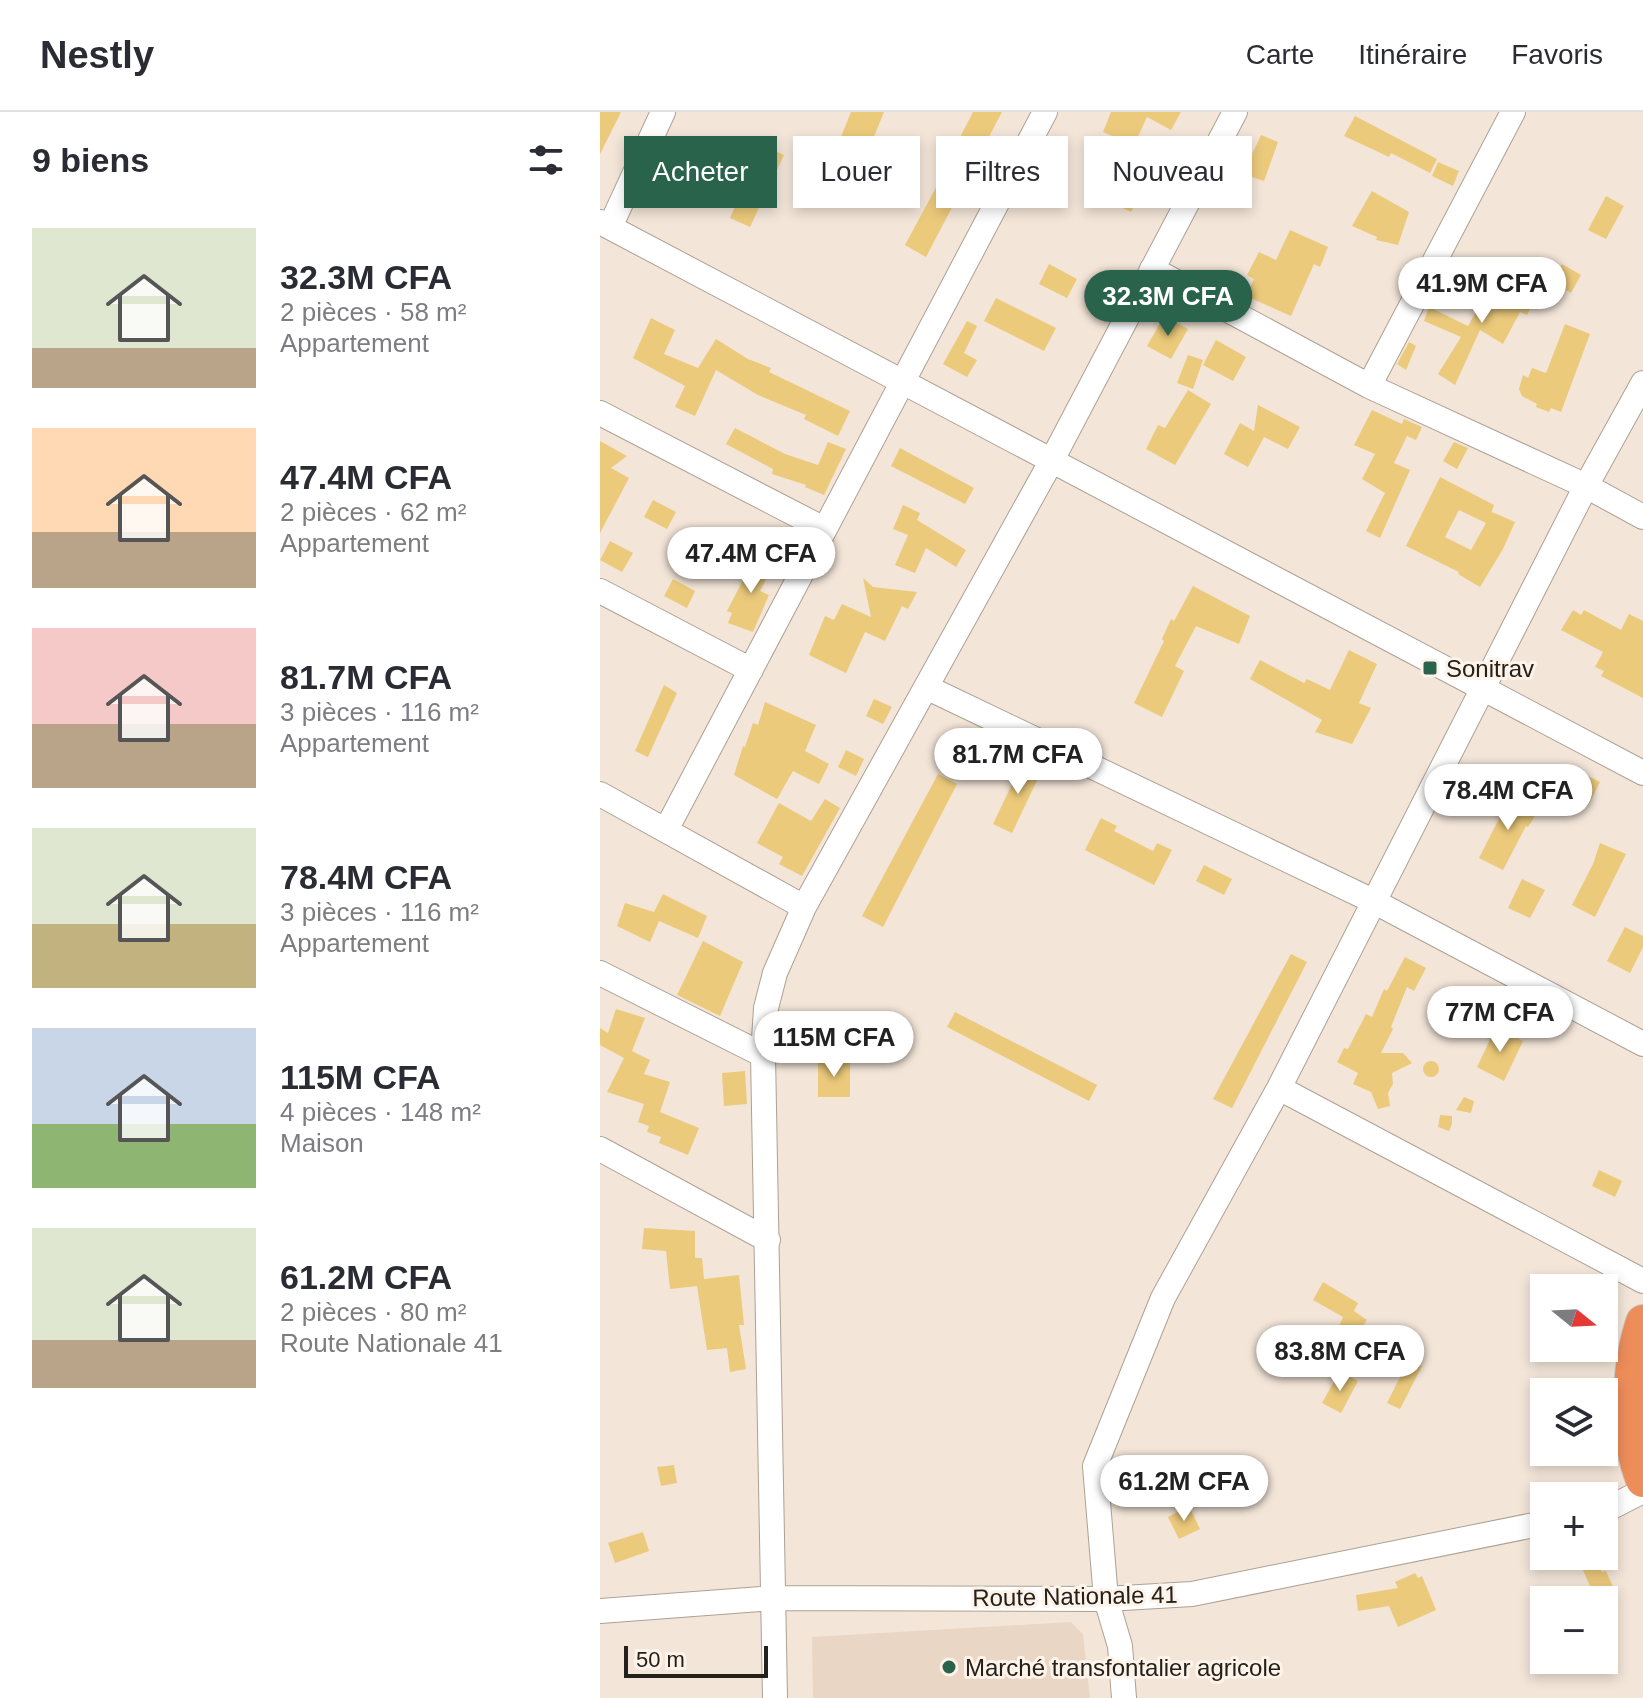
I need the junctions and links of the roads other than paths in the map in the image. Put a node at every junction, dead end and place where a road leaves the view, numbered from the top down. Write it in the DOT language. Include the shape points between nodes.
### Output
graph roads {
  1 [pos="663,112"];
  2 [pos="1045,112"];
  3 [pos="1235,112"];
  4 [pos="1513,112"];
  5 [pos="605,224"];
  6 [pos="1152,269"];
  7 [pos="902,383"];
  8 [pos="1643,383"];
  9 [pos="1369,386"];
  10 [pos="600,413"];
  11 [pos="1052,460"];
  12 [pos="1586,486"];
  13 [pos="1643,517"];
  14 [pos="824,529"];
  15 [pos="600,591"];
  16 [pos="751,670"];
  17 [pos="926,687"];
  18 [pos="1484,689"];
  19 [pos="1643,773"];
  20 [pos="600,794"];
  21 [pos="666,830"];
  22 [pos="1373,901"];
  23 [pos="804,907"];
  24 [pos="600,973"];
  25 [pos="1643,1044"];
  26 [pos="763,1055"];
  27 [pos="1279,1088"];
  28 [pos="600,1149"];
  29 [pos="768,1240"];
  30 [pos="1643,1281"];
  31 [pos="1643,1322"];
  32 [pos="1643,1480"];
  33 [pos="1643,1491"];
  34 [pos="1618,1504"];
  35 [pos="1530,1526"];
  36 [pos="773,1598"];
  37 [pos="1106,1599"];
  38 [pos="600,1611"];
  39 [pos="775,1698"];
  40 [pos="1124,1698"];
  1 -- 5 [label="street"];
  2 -- 7 [label="street"];
  3 -- 6 [label="street"];
  4 -- 9 [label="street"];
  5 -- 7 [label="street"];
  6 -- 9 [label="street"];
  6 -- 11 [label="street"];
  7 -- 11 [label="street"];
  7 -- 14 [label="street"];
  8 -- 12 [label="street"];
  9 -- 12 [label="street"];
  10 -- 14 [label="street"];
  11 -- 17 [label="street"];
  11 -- 18 [label="street"];
  12 -- 13 [label="street"];
  12 -- 18 [label="street"];
  14 -- 16 [label="street"];
  15 -- 16 [label="street"];
  16 -- 21 [label="street"];
  17 -- 22 [label="street"];
  17 -- 23 [label="street"];
  18 -- 19 [label="street"];
  18 -- 22 [label="street"];
  20 -- 21 [label="street"];
  21 -- 23 [label="street"];
  22 -- 25 [label="street"];
  22 -- 27 [label="street"];
  23 -- 26 [label="street" via="775,973"];
  24 -- 26 [label="street"];
  26 -- 29 [label="street"];
  27 -- 30 [label="street"];
  27 -- 37 [label="street" via="1163,1298 1095,1466"];
  28 -- 29 [label="street"];
  29 -- 36 [label="street"];
  31 -- 32 [label="highway" via="1630,1404"];
  33 -- 34 [label="street"];
  35 -- 37 [label="street, Route Nationale 41" via="1192,1594"];
  36 -- 37 [label="street, Route Nationale 41"];
  36 -- 38 [label="street, Route Nationale 41"];
  36 -- 39 [label="street"];
  37 -- 40 [label="street" via="1120,1646"];
}
